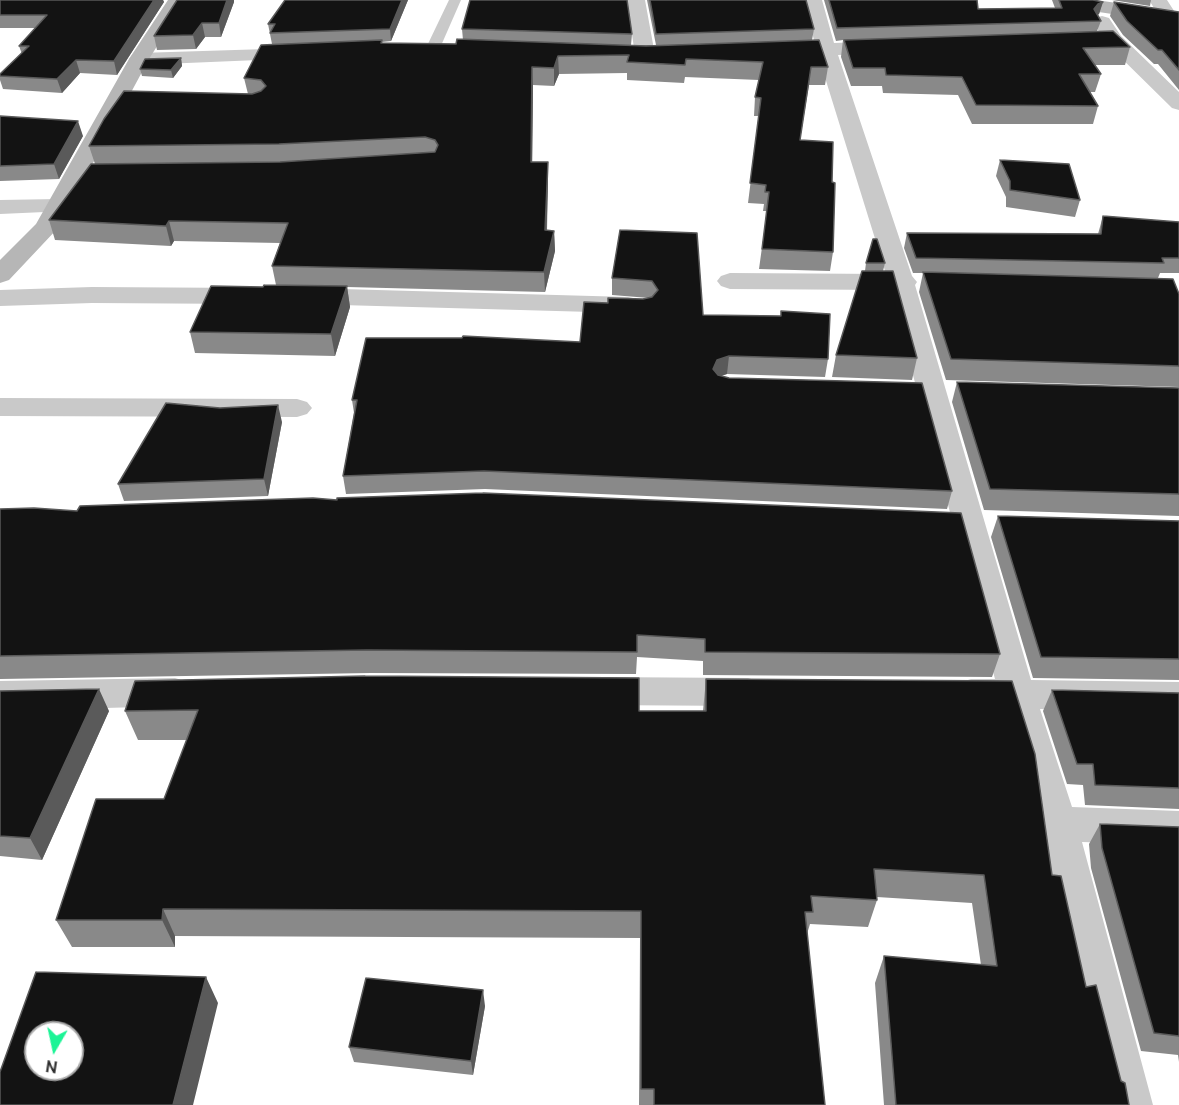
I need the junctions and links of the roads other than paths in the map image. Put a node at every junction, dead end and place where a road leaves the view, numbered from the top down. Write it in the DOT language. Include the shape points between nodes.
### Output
graph roads {
  1 [pos="177,0"];
  2 [pos="455,0"];
  3 [pos="636,0"];
  4 [pos="813,0"];
  5 [pos="1075,0"];
  6 [pos="1158,0"];
  7 [pos="1174,18"];
  8 [pos="1102,22"];
  9 [pos="1114,40"];
  10 [pos="1091,41"];
  11 [pos="316,45"];
  12 [pos="907,46"];
  13 [pos="433,48"];
  14 [pos="411,49"];
  15 [pos="457,49"];
  16 [pos="826,49"];
  17 [pos="145,51"];
  18 [pos="781,51"];
  19 [pos="668,54"];
  20 [pos="622,55"];
  21 [pos="645,55"];
  22 [pos="117,102"];
  23 [pos="140,102"];
  24 [pos="1179,104"];
  25 [pos="59,206"];
  26 [pos="0,207"];
  27 [pos="0,275"];
  28 [pos="730,281"];
  29 [pos="912,283"];
  30 [pos="0,298"];
  31 [pos="642,306"];
  32 [pos="0,407"];
  33 [pos="297,408"];
  34 [pos="934,522"];
  35 [pos="970,523"];
  36 [pos="1005,524"];
  37 [pos="562,690"];
  38 [pos="204,692"];
  39 [pos="778,692"];
  40 [pos="945,693"];
  41 [pos="1017,694"];
  42 [pos="0,696"];
  43 [pos="1179,697"];
  44 [pos="1057,824"];
  45 [pos="1179,828"];
  46 [pos="1129,1105"];
  1 -- 17 [label="street"];
  2 -- 13 [label="lane"];
  3 -- 21 [label="street"];
  4 -- 16 [label="street"];
  5 -- 7 [label="street"];
  6 -- 7 [label="street"];
  8 -- 9 [label="street"];
  9 -- 10 [label="street"];
  9 -- 24 [label="street"];
  11 -- 17 [label="street"];
  12 -- 16 [label="street"];
  13 -- 14 [label="street"];
  13 -- 15 [label="street"];
  16 -- 18 [label="street"];
  16 -- 29 [label="street"];
  17 -- 22 [label="street"];
  19 -- 21 [label="street"];
  20 -- 21 [label="street"];
  22 -- 23 [label="street"];
  22 -- 25 [label="street" via="89,174"];
  25 -- 26 [label="street"];
  25 -- 27 [label="street" via="46,228"];
  28 -- 29 [label="street"];
  29 -- 35 [label="street" via="932,391"];
  30 -- 31 [label="street" via="316,296"];
  32 -- 33 [label="street"];
  34 -- 35 [label="street"];
  35 -- 36 [label="street"];
  35 -- 41 [label="street"];
  37 -- 39 [label="street"];
  38 -- 42 [label="street"];
  40 -- 41 [label="street"];
  41 -- 43 [label="street"];
  41 -- 44 [label="street"];
  44 -- 45 [label="street"];
  44 -- 46 [label="street"];
}
